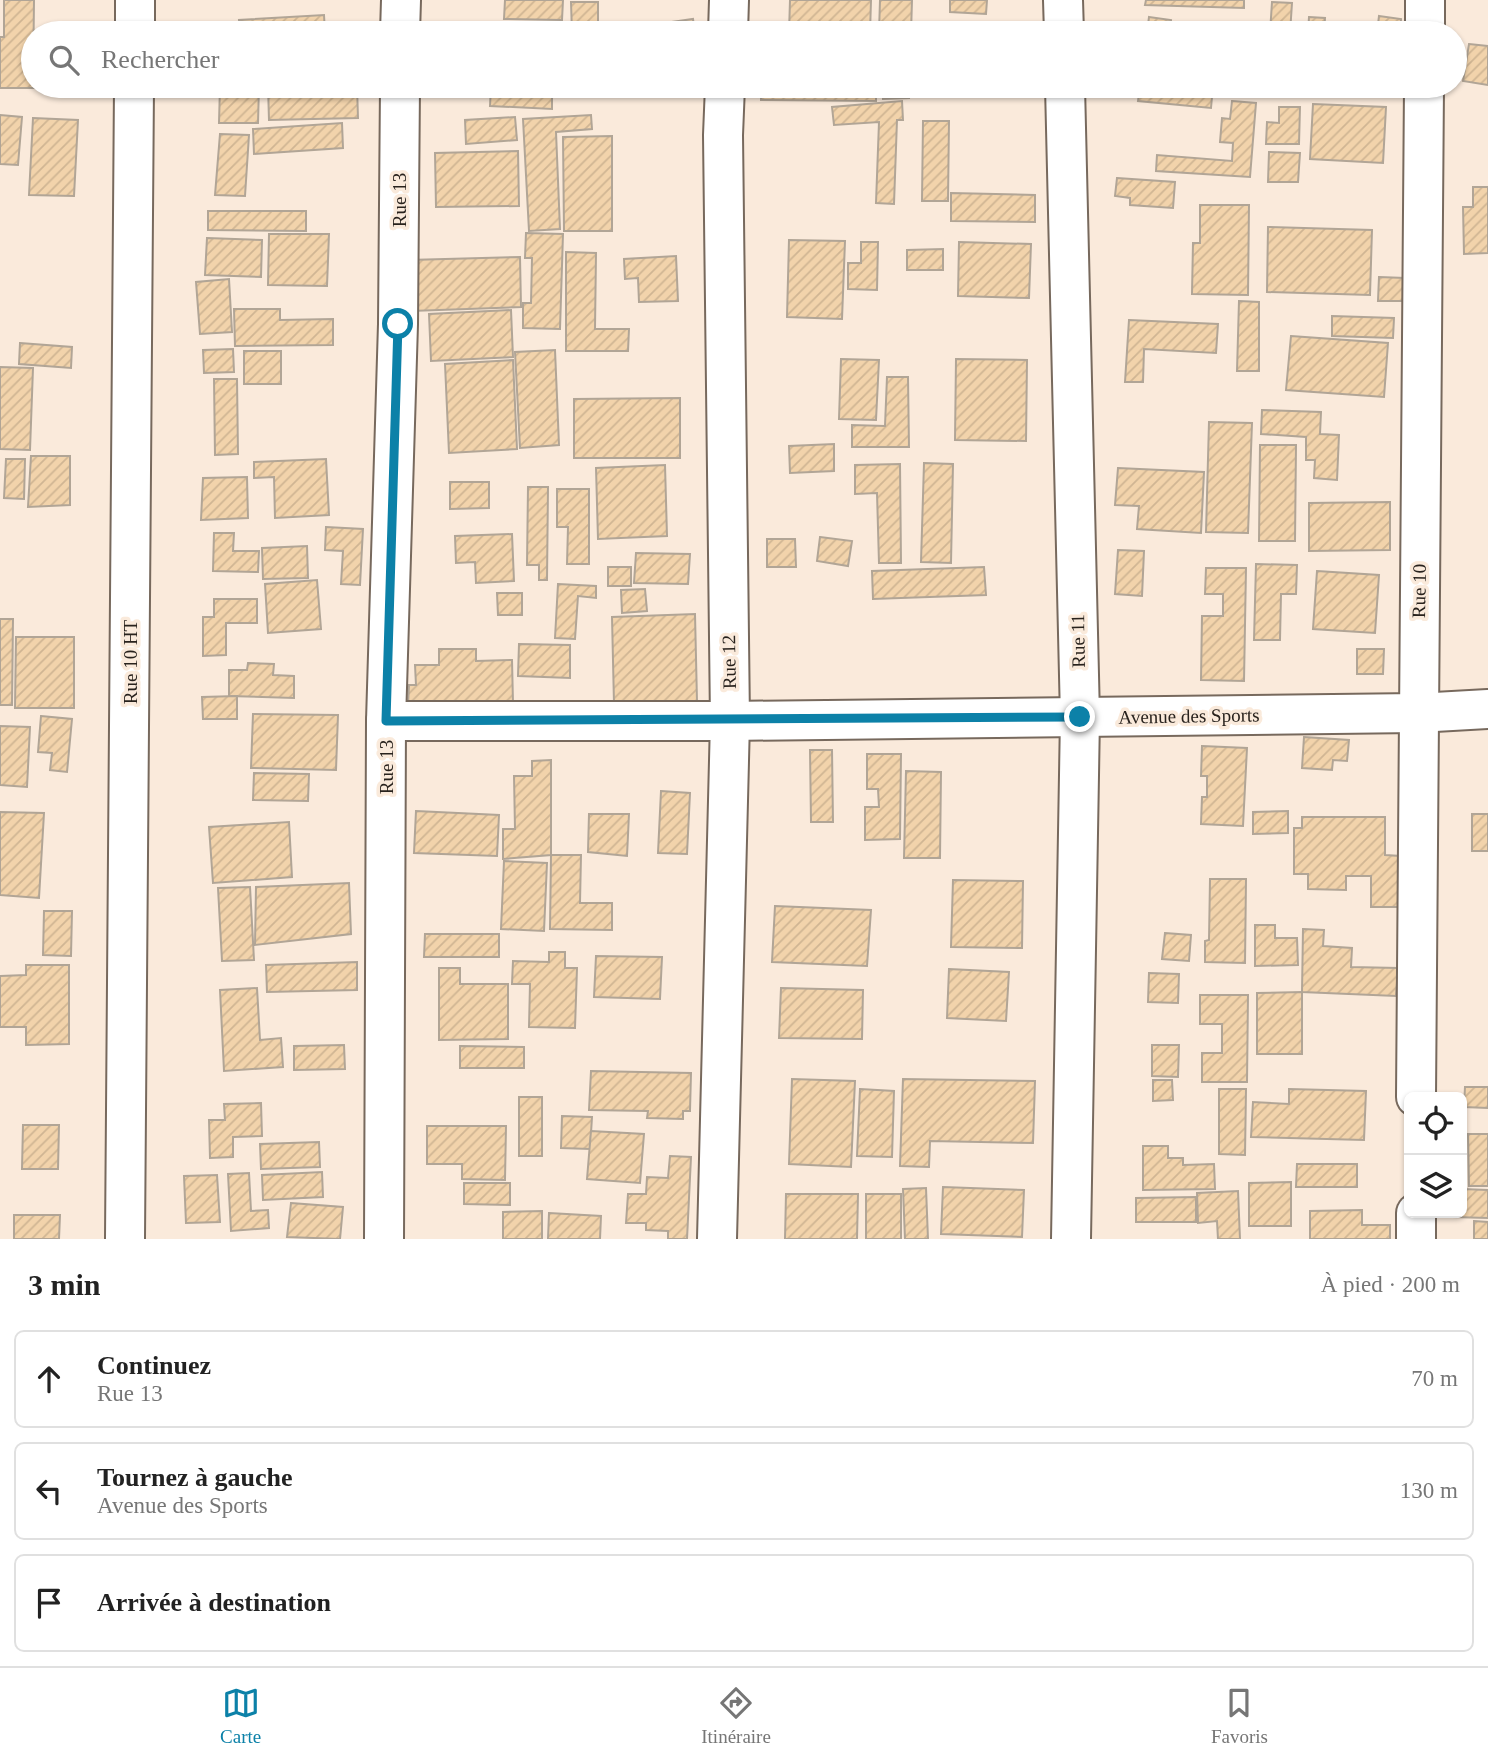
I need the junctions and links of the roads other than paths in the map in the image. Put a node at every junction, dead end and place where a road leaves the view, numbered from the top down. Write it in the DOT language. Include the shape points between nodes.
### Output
graph roads {
  1 [pos="135,0"];
  2 [pos="401,0"];
  3 [pos="729,0"];
  4 [pos="1063,0"];
  5 [pos="1425,0"];
  6 [pos="135,21"];
  7 [pos="400,21"];
  8 [pos="728,21"];
  9 [pos="1064,21"];
  10 [pos="1425,21"];
  11 [pos="134,98"];
  12 [pos="400,98"];
  13 [pos="725,98"];
  14 [pos="1065,98"];
  15 [pos="1424,98"];
  16 [pos="1488,709"];
  17 [pos="1417,713"];
  18 [pos="1080,717"];
  19 [pos="386,721"];
  20 [pos="730,721"];
  21 [pos="1416,1092"];
  22 [pos="1416,1218"];
  23 [pos="125,1239"];
  24 [pos="384,1239"];
  25 [pos="717,1239"];
  26 [pos="1071,1239"];
  27 [pos="1416,1239"];
  1 -- 6 [label="street"];
  2 -- 7 [label="street"];
  3 -- 8 [label="street"];
  4 -- 9 [label="street"];
  5 -- 10 [label="street"];
  11 -- 23 [label="street, Rue 10 HT"];
  12 -- 19 [label="street, Rue 13"];
  13 -- 20 [label="street, Rue 12"];
  14 -- 18 [label="street, Rue 11"];
  15 -- 17 [label="street, Rue 10"];
  16 -- 17 [label="street, Avenue des Sports"];
  17 -- 18 [label="street, Avenue des Sports"];
  17 -- 21 [label="street, Rue 10"];
  18 -- 20 [label="street, Avenue des Sports"];
  18 -- 26 [label="street, Rue 11"];
  19 -- 20 [label="street, Avenue des Sports"];
  19 -- 24 [label="street, Rue 13"];
  20 -- 25 [label="street, Rue 12"];
  22 -- 27 [label="street"];
}
